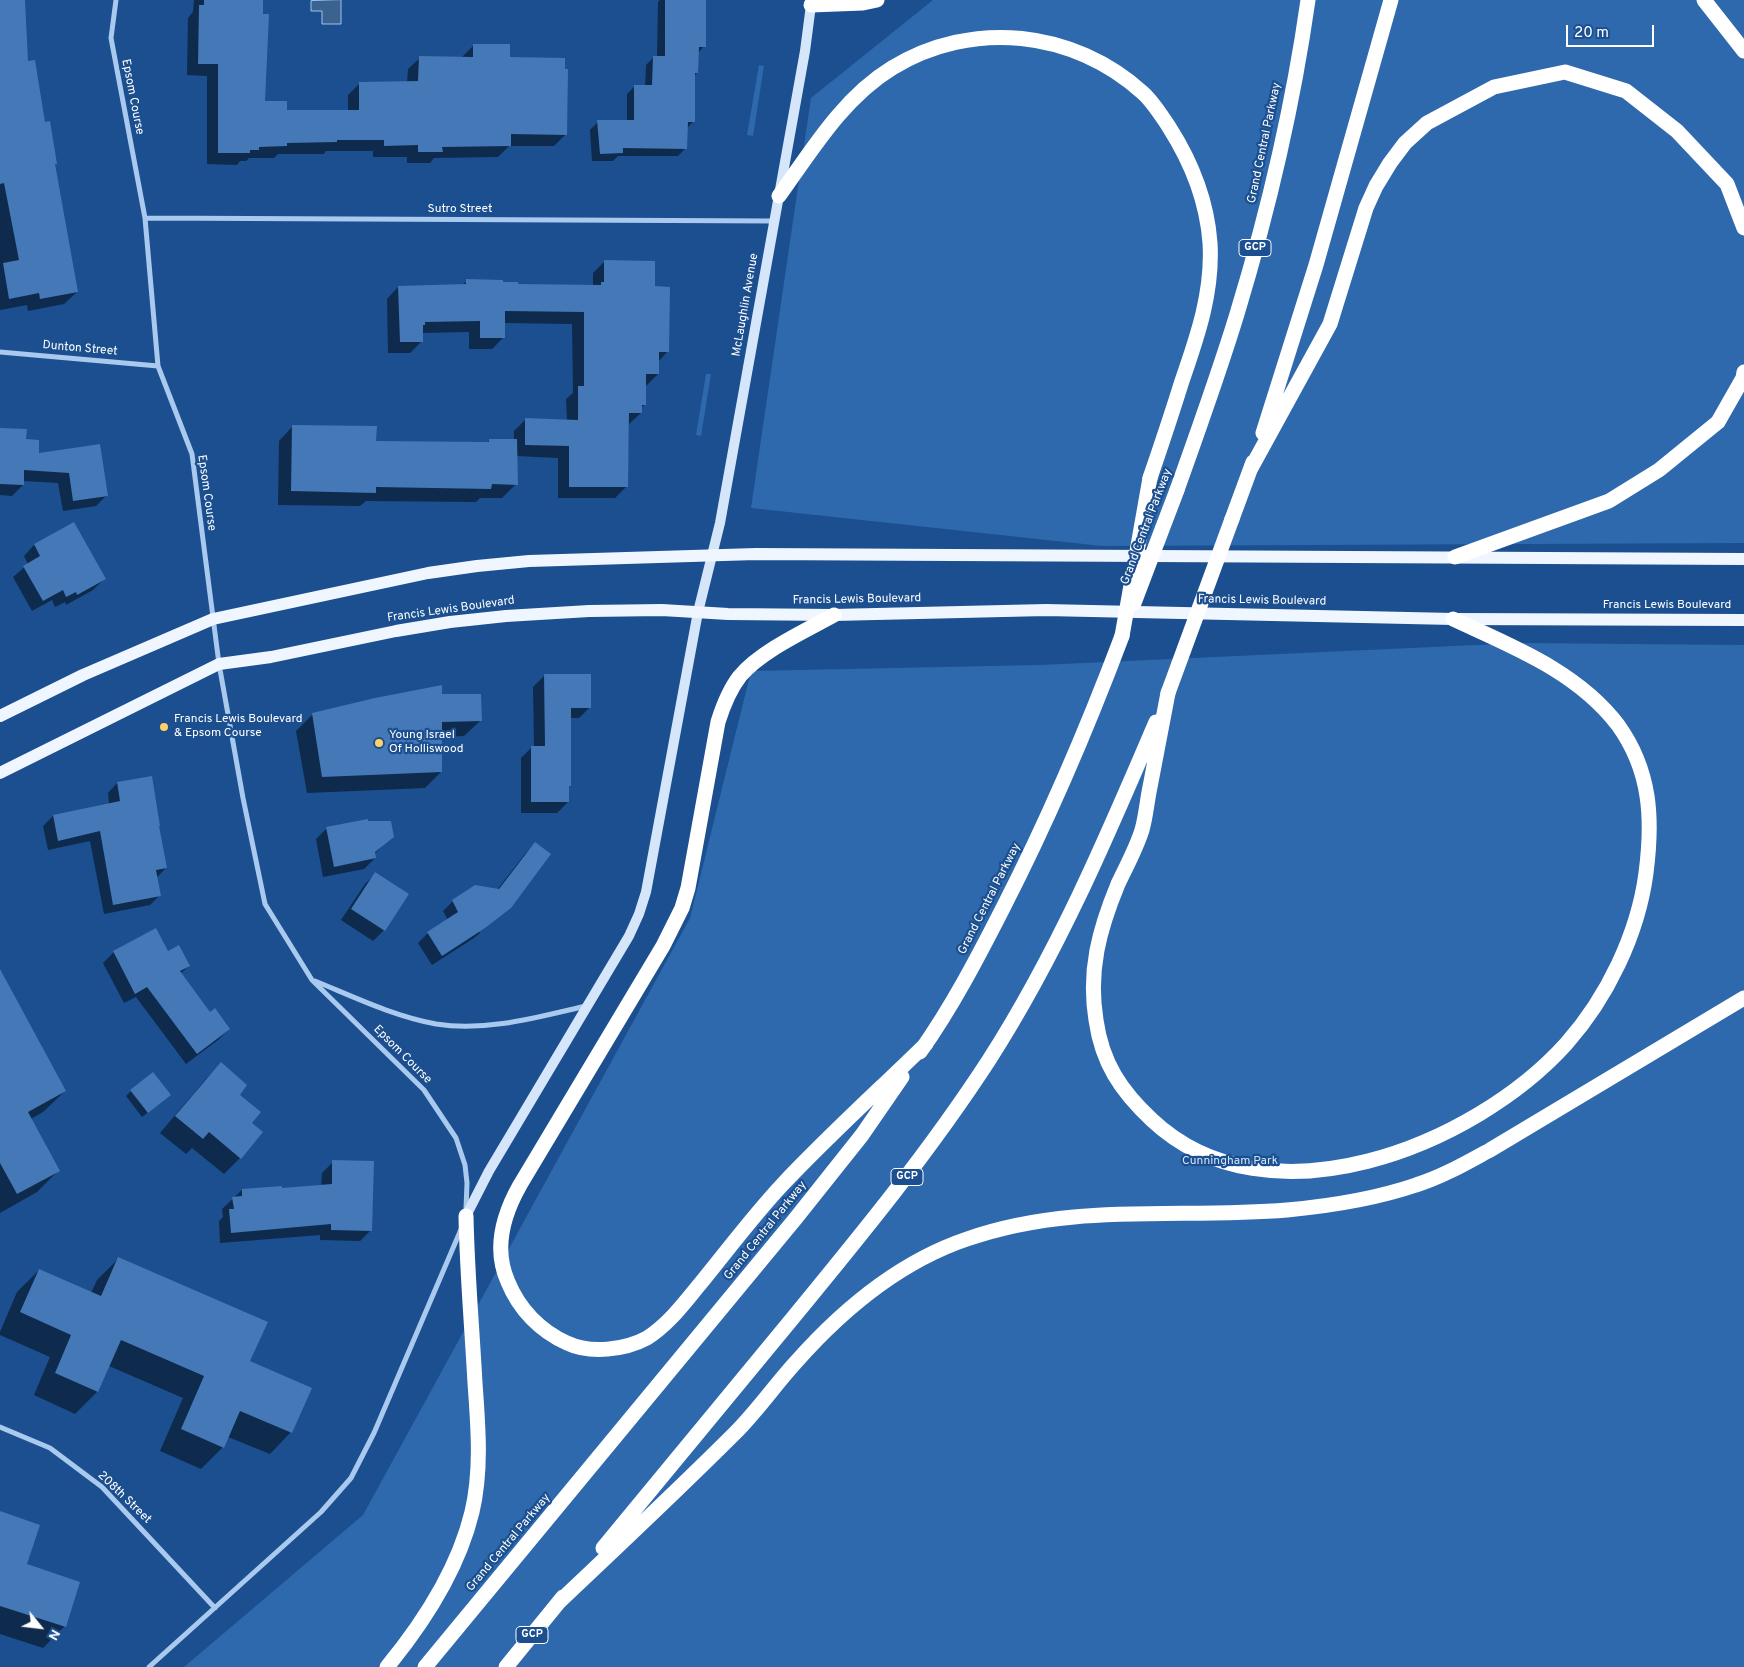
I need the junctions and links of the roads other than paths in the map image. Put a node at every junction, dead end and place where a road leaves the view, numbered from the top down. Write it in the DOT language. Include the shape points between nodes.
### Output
graph roads {
  1 [pos="116,0"];
  2 [pos="877,0"];
  3 [pos="1308,0"];
  4 [pos="1391,0"];
  5 [pos="1704,0"];
  6 [pos="811,3"];
  7 [pos="1744,51"];
  8 [pos="779,196"];
  9 [pos="145,218"];
  10 [pos="774,220"];
  11 [pos="1744,228"];
  12 [pos="0,352"];
  13 [pos="158,366"];
  14 [pos="1744,372"];
  15 [pos="1250,470"];
  16 [pos="712,555"];
  17 [pos="1455,557"];
  18 [pos="1744,559"];
  19 [pos="698,612"];
  20 [pos="834,615"];
  21 [pos="212,619"];
  22 [pos="1452,619"];
  23 [pos="1744,620"];
  24 [pos="1122,636"];
  25 [pos="219,664"];
  26 [pos="1168,693"];
  27 [pos="0,716"];
  28 [pos="0,773"];
  29 [pos="312,980"];
  30 [pos="1744,998"];
  31 [pos="587,1006"];
  32 [pos="926,1044"];
  33 [pos="466,1216"];
  34 [pos="0,1427"];
  35 [pos="558,1603"];
  36 [pos="215,1608"];
  37 [pos="149,1667"];
  38 [pos="387,1667"];
  39 [pos="425,1667"];
  40 [pos="506,1667"];
  1 -- 9 [label="street, Epsom Course" via="111,38"];
  2 -- 6 [label="highway"];
  3 -- 24 [label="highway, Grand Central Parkway / GCP, bridge" via="1266,210 1237,313 1177,490"];
  4 -- 15 [label="highway, GCP" via="1316,265"];
  5 -- 7 [label="highway"];
  6 -- 8 [label="street, McLaughlin Avenue"];
  8 -- 10 [label="street, McLaughlin Avenue"];
  8 -- 24 [label="highway, bridge" via="855,96 892,68 953,42 999,37 1068,48 1127,79 1160,113 1185,154 1202,195 1210,243 1209,283 1197,339 1150,478"];
  9 -- 10 [label="street, Sutro Street"];
  9 -- 13 [label="street, Epsom Course"];
  10 -- 16 [label="street, McLaughlin Avenue"];
  11 -- 15 [label="highway" via="1727,184 1677,130 1626,91 1565,72 1494,87 1427,123 1390,163 1366,208 1330,324"];
  12 -- 13 [label="street, Dunton Street"];
  13 -- 21 [label="street, Epsom Course" via="192,454"];
  14 -- 17 [label="highway" via="1718,422 1659,470 1602,504"];
  15 -- 26 [label="highway, GCP, bridge"];
  16 -- 17 [label="main road"];
  16 -- 19 [label="street, McLaughlin Avenue"];
  16 -- 21 [label="main road" via="529,561 477,566 428,573"];
  17 -- 18 [label="main road"];
  19 -- 20 [label="main road, Francis Lewis Boulevard"];
  19 -- 25 [label="main road, Francis Lewis Boulevard" via="588,611 450,622"];
  19 -- 31 [label="street" via="646,892 629,936"];
  20 -- 22 [label="main road, Francis Lewis Boulevard" via="1046,610"];
  20 -- 32 [label="highway" via="760,658 740,677 723,705 682,908 507,1212 500,1243 501,1260 512,1292 531,1318 555,1338 570,1345 584,1349 616,1348 646,1338 671,1320 782,1186"];
  21 -- 25 [label="street, Epsom Course"];
  21 -- 27 [label="main road" via="83,675"];
  22 -- 23 [label="main road, Francis Lewis Boulevard"];
  22 -- 26 [label="highway" via="1546,664 1584,690 1618,725 1644,776 1650,846 1636,919 1622,955 1588,1016 1573,1035 1518,1089 1481,1114 1413,1147 1374,1159 1337,1167 1276,1172 1223,1162 1178,1142 1160,1128 1125,1092 1110,1069 1096,1023 1093,970 1105,917 1141,832"];
  24 -- 32 [label="highway, Grand Central Parkway / GCP" via="1071,763 1022,870 979,956"];
  25 -- 28 [label="main road, Francis Lewis Boulevard"];
  25 -- 29 [label="street, Epsom Course" via="265,904"];
  26 -- 35 [label="highway, GCP" via="1115,818 1068,917 1018,1012 985,1066 864,1232"];
  29 -- 31 [label="street, Epsom Course" via="385,1010 438,1024 490,1025"];
  29 -- 33 [label="street, Epsom Course" via="424,1090 446,1122 456,1138 465,1165"];
  30 -- 35 [label="highway" via="1490,1150 1416,1185 1330,1205 1285,1210 1117,1213 1043,1220 966,1239 929,1255 864,1295 830,1326 738,1431"];
  31 -- 33 [label="street" via="489,1171"];
  32 -- 39 [label="highway, Grand Central Parkway / GCP" via="862,1135 796,1218"];
  33 -- 36 [label="street" via="374,1433 351,1478 321,1512"];
  33 -- 38 [label="highway" via="478,1431 472,1512 455,1561 442,1586"];
  34 -- 36 [label="street, 208th Street" via="50,1448 102,1487"];
  35 -- 40 [label="highway, GCP"];
  36 -- 37 [label="street"];
}
